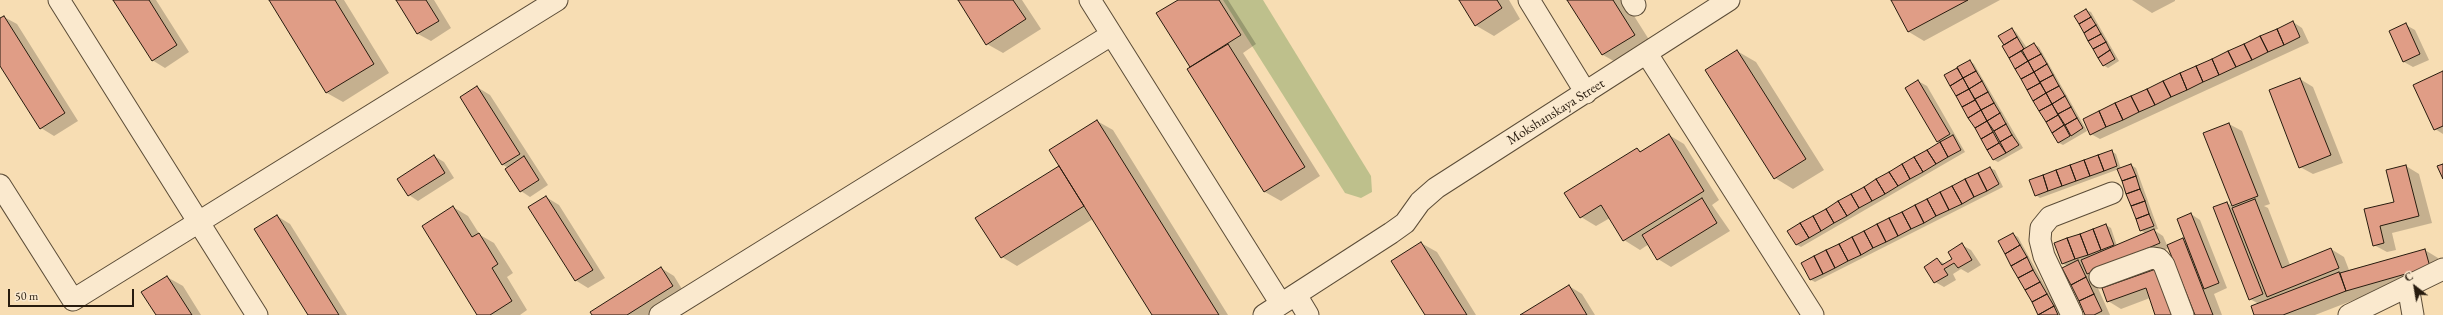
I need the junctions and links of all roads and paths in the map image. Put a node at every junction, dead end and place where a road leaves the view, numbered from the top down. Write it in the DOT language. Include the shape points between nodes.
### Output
graph roads {
  1 [pos="59,0"];
  2 [pos="558,0"];
  3 [pos="1090,0"];
  4 [pos="1529,0"];
  5 [pos="1729,0"];
  6 [pos="1111,34"];
  7 [pos="1647,54"];
  8 [pos="1586,93"];
  9 [pos="0,185"];
  10 [pos="2112,193"];
  11 [pos="198,223"];
  12 [pos="2443,269"];
  13 [pos="2100,278"];
  14 [pos="2408,286"];
  15 [pos="1280,305"];
  16 [pos="257,315"];
  17 [pos="660,315"];
  18 [pos="1308,315"];
  19 [pos="1814,315"];
  20 [pos="2072,315"];
  21 [pos="2183,315"];
  22 [pos="2349,315"];
  23 [pos="2413,315"];
  1 -- 11 [label="street"];
  2 -- 11 [label="street"];
  3 -- 6 [label="street"];
  4 -- 8 [label="street"];
  5 -- 7 [label="street, Mokshanskaya Street"];
  6 -- 15 [label="street"];
  6 -- 17 [label="street"];
  7 -- 8 [label="street, Mokshanskaya Street"];
  7 -- 19 [label="street"];
  8 -- 15 [label="street, Mokshanskaya Street" via="1436,188 1420,202 1405,223"];
  9 -- 11 [label="street" via="73,300"];
  10 -- 20 [label="street" via="2050,217 2041,228 2040,240 2044,256"];
  11 -- 16 [label="street"];
  12 -- 14 [label="street"];
  13 -- 21 [label="street" via="2152,258 2159,258"];
  14 -- 22 [label="street"];
  14 -- 23 [label="street"];
  15 -- 18 [label="street"];
}
